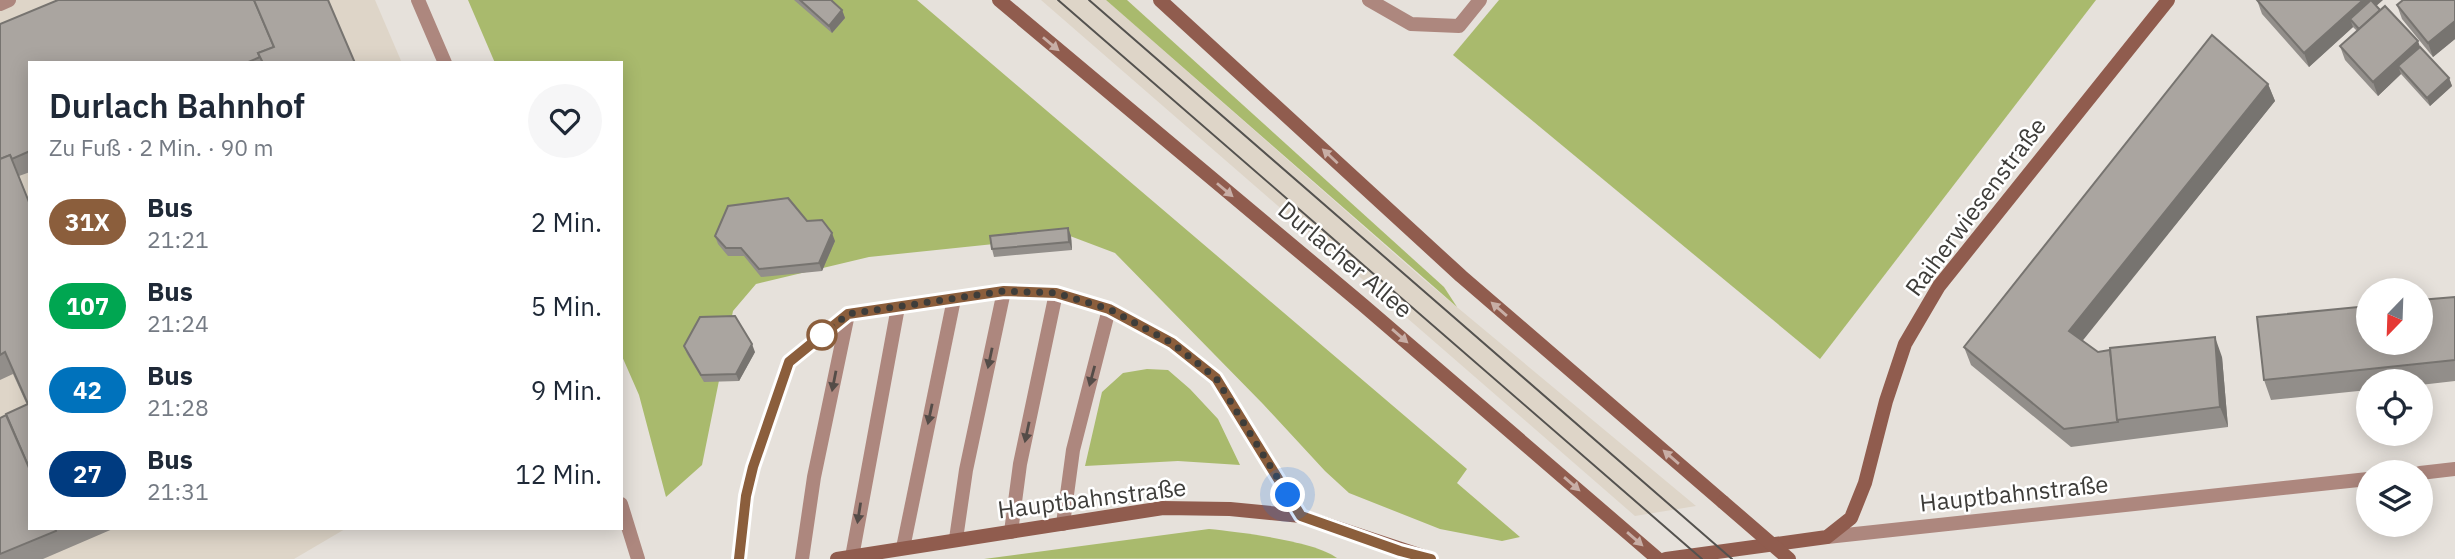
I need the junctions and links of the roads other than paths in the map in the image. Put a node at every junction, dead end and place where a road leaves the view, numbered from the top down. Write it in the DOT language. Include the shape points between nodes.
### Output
graph roads {
  1 [pos="9,0"];
  2 [pos="418,0"];
  3 [pos="999,0"];
  4 [pos="1160,0"];
  5 [pos="1369,0"];
  6 [pos="1480,0"];
  7 [pos="2168,0"];
  8 [pos="0,4"];
  9 [pos="444,61"];
  10 [pos="1004,291"];
  11 [pos="1056,293"];
  12 [pos="954,299"];
  13 [pos="898,307"];
  14 [pos="1109,309"];
  15 [pos="848,314"];
  16 [pos="2455,469"];
  17 [pos="2433,472"];
  18 [pos="2356,480"];
  19 [pos="623,510"];
  20 [pos="1301,516"];
  21 [pos="1063,524"];
  22 [pos="1011,532"];
  23 [pos="1827,537"];
  24 [pos="956,539"];
  25 [pos="903,548"];
  26 [pos="852,557"];
  27 [pos="638,559"];
  28 [pos="739,559"];
  29 [pos="802,559"];
  30 [pos="836,559"];
  31 [pos="1431,559"];
  32 [pos="1658,559"];
  33 [pos="1666,559"];
  34 [pos="1789,559"];
  1 -- 8 [label="street"];
  2 -- 9 [label="street"];
  3 -- 32 [label="main road, Durlacher Allee, one-way"];
  34 -- 4 [label="main road, one-way, bridge" via="1461,276"];
  5 -- 6 [label="street" via="1411,24 1459,26"];
  7 -- 23 [label="main road, Raiherwiesenstraße" via="1939,286 1905,344 1851,518"];
  10 -- 11 [label="street"];
  10 -- 12 [label="street"];
  10 -- 24 [label="street, one-way"];
  11 -- 14 [label="street"];
  11 -- 22 [label="street, one-way" via="1020,464"];
  12 -- 13 [label="street"];
  12 -- 25 [label="street, one-way"];
  13 -- 15 [label="street"];
  13 -- 26 [label="street, one-way"];
  14 -- 20 [label="street" via="1172,343 1216,378"];
  14 -- 21 [label="street, one-way" via="1073,450"];
  15 -- 28 [label="street" via="789,362 753,467"];
  15 -- 29 [label="street, one-way"];
  16 -- 17 [label="street"];
  18 -- 23 [label="street, Hauptbahnstraße"];
  19 -- 27 [label="street"];
  20 -- 21 [label="main road, Hauptbahnstraße" via="1163,508"];
  20 -- 31 [label="main road, Hauptbahnstraße"];
  21 -- 22 [label="main road, Hauptbahnstraße"];
  22 -- 24 [label="main road, Hauptbahnstraße"];
  23 -- 33 [label="main road, Hauptbahnstraße"];
  24 -- 25 [label="main road, Hauptbahnstraße"];
  25 -- 26 [label="main road, Hauptbahnstraße"];
  26 -- 30 [label="main road, Hauptbahnstraße"];
}
